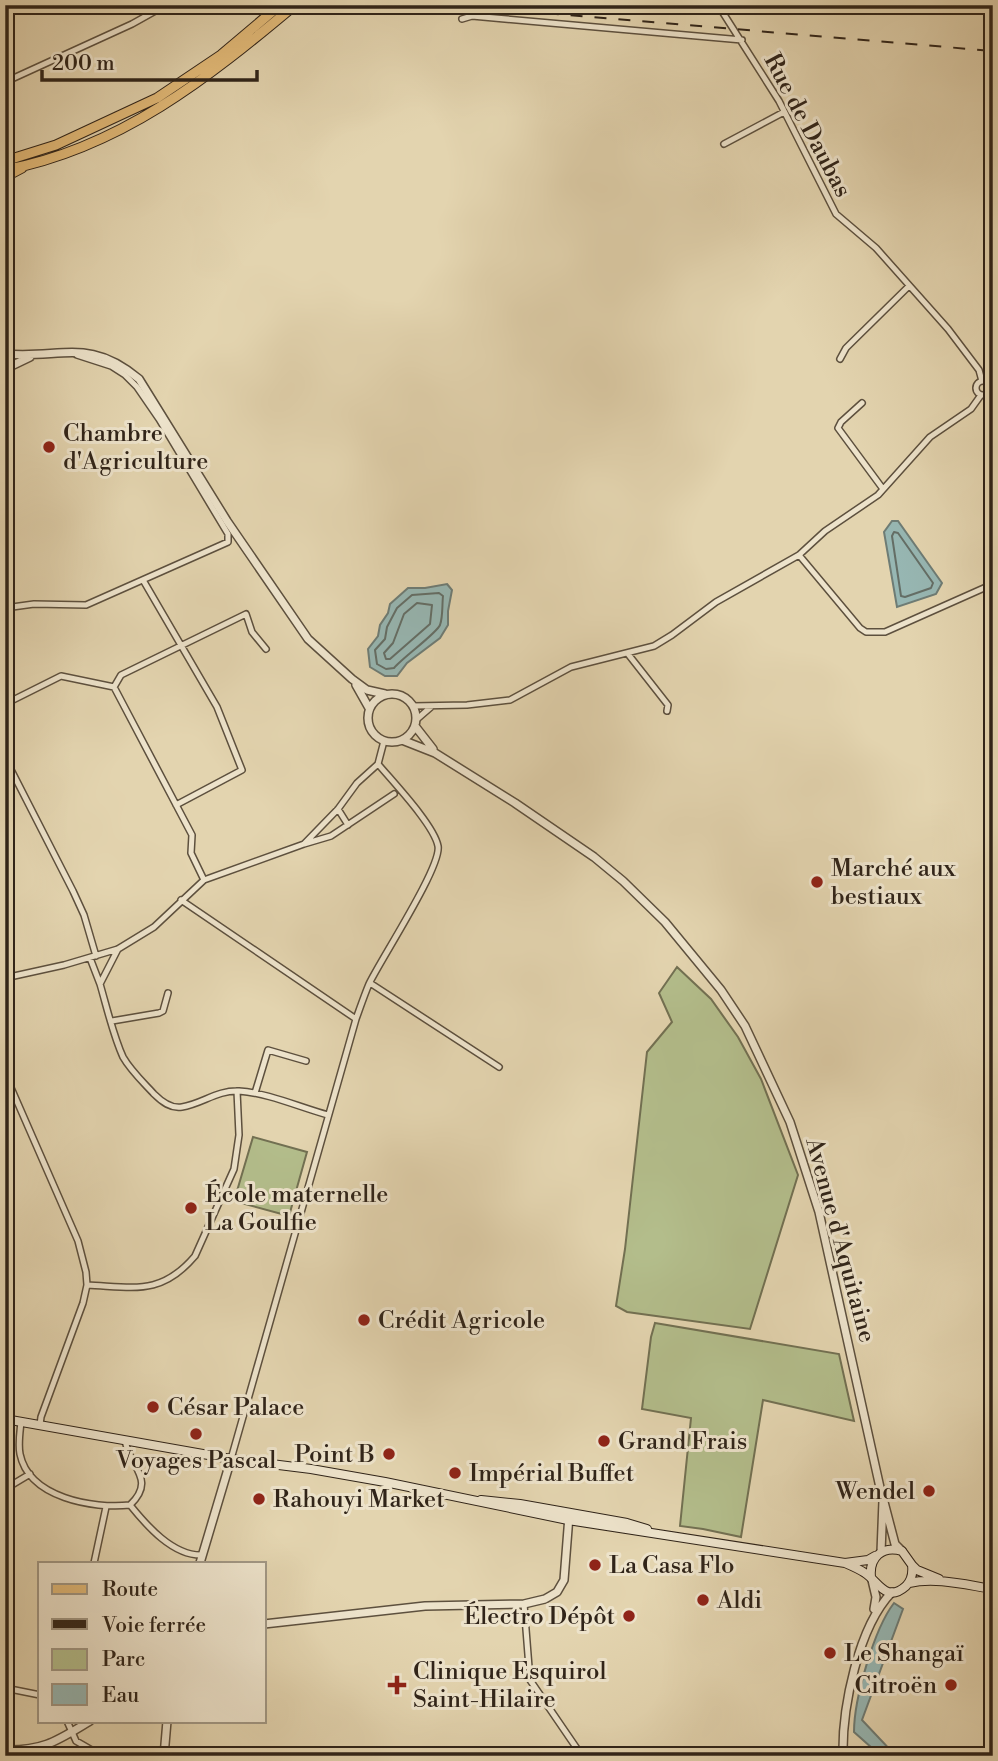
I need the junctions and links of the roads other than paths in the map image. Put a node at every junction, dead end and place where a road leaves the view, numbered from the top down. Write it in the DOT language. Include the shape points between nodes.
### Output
graph roads {
  1 [pos="166,5"];
  2 [pos="280,5"];
  3 [pos="295,5"];
  4 [pos="718,5"];
  5 [pos="462,19"];
  6 [pos="742,40"];
  7 [pos="224,58"];
  8 [pos="5,82"];
  9 [pos="784,113"];
  10 [pos="724,144"];
  11 [pos="5,160"];
  12 [pos="23,166"];
  13 [pos="5,170"];
  14 [pos="5,177"];
  15 [pos="909,286"];
  16 [pos="67,352"];
  17 [pos="5,354"];
  18 [pos="31,356"];
  19 [pos="840,359"];
  20 [pos="5,369"];
  21 [pos="982,381"];
  22 [pos="991,391"];
  23 [pos="981,395"];
  24 [pos="862,403"];
  25 [pos="883,489"];
  26 [pos="799,555"];
  27 [pos="143,580"];
  28 [pos="993,584"];
  29 [pos="5,608"];
  30 [pos="181,644"];
  31 [pos="266,649"];
  32 [pos="628,654"];
  33 [pos="352,680"];
  34 [pos="114,687"];
  35 [pos="385,694"];
  36 [pos="5,704"];
  37 [pos="414,706"];
  38 [pos="431,707"];
  39 [pos="369,708"];
  40 [pos="667,711"];
  41 [pos="416,723"];
  42 [pos="402,740"];
  43 [pos="384,741"];
  44 [pos="435,753"];
  45 [pos="5,758"];
  46 [pos="378,764"];
  47 [pos="394,794"];
  48 [pos="176,805"];
  49 [pos="338,808"];
  50 [pos="348,825"];
  51 [pos="304,844"];
  52 [pos="204,880"];
  53 [pos="181,900"];
  54 [pos="118,949"];
  55 [pos="93,957"];
  56 [pos="5,978"];
  57 [pos="370,983"];
  58 [pos="100,984"];
  59 [pos="168,993"];
  60 [pos="356,1019"];
  61 [pos="112,1021"];
  62 [pos="306,1061"];
  63 [pos="499,1067"];
  64 [pos="5,1074"];
  65 [pos="237,1091"];
  66 [pos="255,1093"];
  67 [pos="328,1115"];
  68 [pos="87,1285"];
  69 [pos="5,1419"];
  70 [pos="21,1422"];
  71 [pos="40,1425"];
  72 [pos="125,1440"];
  73 [pos="231,1459"];
  74 [pos="30,1474"];
  75 [pos="5,1489"];
  76 [pos="479,1501"];
  77 [pos="883,1501"];
  78 [pos="130,1505"];
  79 [pos="106,1507"];
  80 [pos="569,1518"];
  81 [pos="616,1521"];
  82 [pos="664,1533"];
  83 [pos="902,1551"];
  84 [pos="878,1554"];
  85 [pos="202,1555"];
  86 [pos="94,1562"];
  87 [pos="200,1562"];
  88 [pos="845,1563"];
  89 [pos="912,1565"];
  90 [pos="871,1578"];
  91 [pos="945,1582"];
  92 [pos="909,1583"];
  93 [pos="993,1589"];
  94 [pos="892,1592"];
  95 [pos="524,1604"];
  96 [pos="872,1616"];
  97 [pos="266,1625"];
  98 [pos="5,1688"];
  99 [pos="38,1695"];
  100 [pos="66,1722"];
  101 [pos="88,1722"];
  102 [pos="167,1722"];
  103 [pos="71,1732"];
  104 [pos="5,1750"];
  105 [pos="102,1756"];
  106 [pos="164,1756"];
  107 [pos="582,1756"];
  108 [pos="843,1756"];
  1 -- 8 [label="street"];
  2 -- 7 [label="main road"];
  3 -- 7 [label="main road"];
  4 -- 6 [label="street, Rue de Daubas"];
  5 -- 6 [label="street" via="472,16"];
  6 -- 9 [label="street, Rue de Daubas"];
  7 -- 11 [label="main road" via="137,109 56,145"];
  7 -- 12 [label="main road" via="172,101 129,125"];
  9 -- 10 [label="street"];
  9 -- 15 [label="street, Rue de Daubas" via="836,214"];
  12 -- 13 [label="main road"];
  12 -- 14 [label="main road"];
  15 -- 19 [label="street"];
  15 -- 21 [label="street, Rue de Daubas" via="958,340"];
  16 -- 18 [label="street"];
  16 -- 27 [label="street" via="111,366 137,387 228,534 228,542"];
  16 -- 33 [label="street" via="100,355 139,380 308,639"];
  17 -- 18 [label="street"];
  18 -- 20 [label="street"];
  21 -- 22 [label="street"];
  21 -- 23 [label="street" via="976,387"];
  22 -- 23 [label="street"];
  23 -- 25 [label="street" via="971,409 930,437"];
  24 -- 25 [label="street" via="838,428"];
  25 -- 26 [label="street"];
  26 -- 28 [label="street" via="866,632 885,632"];
  26 -- 32 [label="street" via="716,601 654,646"];
  27 -- 29 [label="street" via="86,605"];
  27 -- 30 [label="street"];
  30 -- 31 [label="street" via="246,614 252,632"];
  30 -- 34 [label="street" via="121,675"];
  30 -- 48 [label="street" via="217,707 242,770"];
  32 -- 38 [label="street" via="571,667 510,700"];
  32 -- 40 [label="street" via="668,705"];
  33 -- 35 [label="street"];
  33 -- 39 [label="street"];
  34 -- 36 [label="street" via="61,676"];
  34 -- 48 [label="street"];
  35 -- 37 [label="street" via="399,694"];
  35 -- 39 [label="street"];
  37 -- 38 [label="street"];
  37 -- 41 [label="street"];
  38 -- 41 [label="street"];
  39 -- 43 [label="street" via="368,724"];
  41 -- 42 [label="street"];
  41 -- 44 [label="street, Avenue d'Aquitaine"];
  42 -- 43 [label="street"];
  42 -- 44 [label="street, Avenue d'Aquitaine"];
  43 -- 46 [label="street"];
  44 -- 77 [label="street, Avenue d'Aquitaine" via="526,810 624,881 666,922 745,1026 790,1122 819,1212"];
  45 -- 55 [label="street" via="84,915"];
  46 -- 49 [label="street"];
  46 -- 57 [label="street" via="426,824 439,854"];
  47 -- 50 [label="street"];
  48 -- 52 [label="street" via="192,835 191,853"];
  49 -- 50 [label="street"];
  49 -- 51 [label="street"];
  50 -- 51 [label="street"];
  51 -- 52 [label="street"];
  52 -- 53 [label="street"];
  53 -- 54 [label="street" via="154,927"];
  53 -- 60 [label="street"];
  54 -- 55 [label="street"];
  54 -- 58 [label="street"];
  55 -- 56 [label="street"];
  55 -- 58 [label="street"];
  57 -- 60 [label="street"];
  57 -- 63 [label="street"];
  58 -- 61 [label="street"];
  59 -- 61 [label="street" via="159,1013"];
  60 -- 67 [label="street"];
  61 -- 65 [label="street" via="134,1074 170,1106 180,1108"];
  62 -- 66 [label="street" via="268,1050"];
  64 -- 68 [label="street" via="78,1241"];
  65 -- 66 [label="street"];
  65 -- 68 [label="street" via="234,1169 195,1256 167,1281 152,1286"];
  66 -- 67 [label="street"];
  67 -- 73 [label="street"];
  68 -- 71 [label="street"];
  69 -- 70 [label="main road"];
  70 -- 71 [label="main road"];
  70 -- 74 [label="street" via="20,1452"];
  71 -- 72 [label="main road"];
  72 -- 73 [label="main road"];
  72 -- 78 [label="street" via="143,1483"];
  73 -- 76 [label="main road"];
  73 -- 85 [label="street"];
  74 -- 75 [label="street"];
  74 -- 79 [label="street" via="56,1494"];
  76 -- 80 [label="main road"];
  76 -- 81 [label="main road"];
  77 -- 83 [label="street" via="895,1544"];
  77 -- 84 [label="street, Avenue d'Aquitaine"];
  78 -- 79 [label="street"];
  78 -- 85 [label="street" via="159,1536"];
  79 -- 86 [label="street"];
  80 -- 81 [label="main road"];
  80 -- 82 [label="main road"];
  80 -- 95 [label="street" via="562,1586 553,1595"];
  81 -- 82 [label="main road"];
  82 -- 88 [label="main road"];
  83 -- 84 [label="main road"];
  83 -- 89 [label="main road"];
  84 -- 88 [label="main road"];
  84 -- 90 [label="main road"];
  85 -- 87 [label="street"];
  88 -- 90 [label="main road"];
  89 -- 91 [label="main road"];
  89 -- 92 [label="main road"];
  90 -- 94 [label="main road" via="882,1590"];
  90 -- 96 [label="street" via="876,1597"];
  91 -- 92 [label="main road"];
  91 -- 93 [label="main road"];
  92 -- 94 [label="main road"];
  94 -- 96 [label="street"];
  95 -- 97 [label="street" via="425,1606"];
  95 -- 107 [label="street" via="530,1680"];
  96 -- 108 [label="street" via="849,1690"];
  98 -- 99 [label="street"];
  100 -- 103 [label="street"];
  101 -- 103 [label="street"];
  102 -- 106 [label="street"];
  103 -- 104 [label="street" via="40,1748"];
  103 -- 105 [label="street" via="84,1747"];
}
